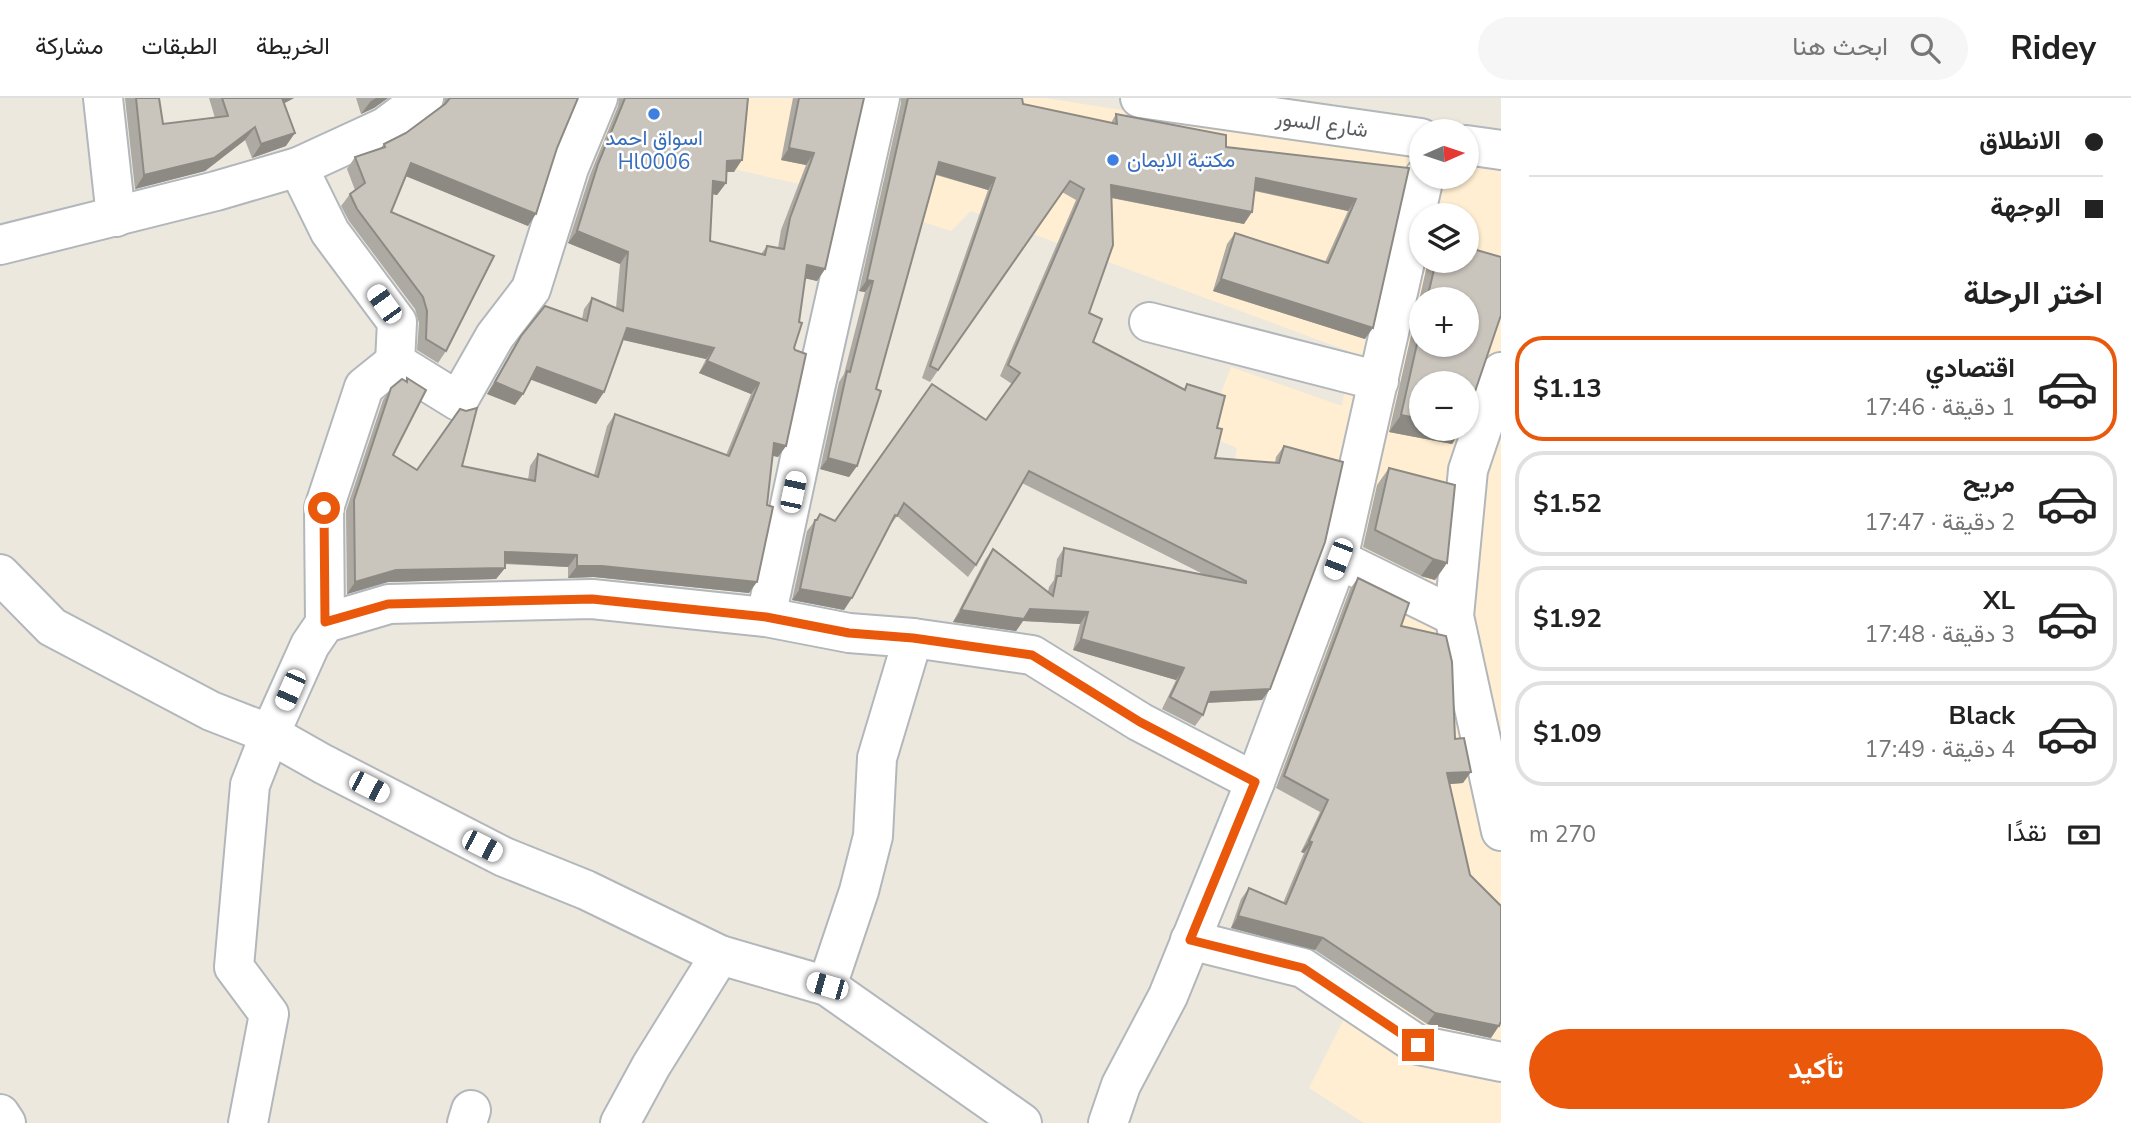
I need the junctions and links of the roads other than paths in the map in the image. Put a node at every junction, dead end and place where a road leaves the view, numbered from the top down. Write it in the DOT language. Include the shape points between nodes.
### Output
graph roads {
  1 [pos="103,98"];
  2 [pos="424,98"];
  3 [pos="598,98"];
  4 [pos="880,98"];
  5 [pos="1164,100"];
  6 [pos="1409,136"];
  7 [pos="1479,147"];
  8 [pos="1501,150"];
  9 [pos="298,167"];
  10 [pos="1421,189"];
  11 [pos="116,217"];
  12 [pos="0,245"];
  13 [pos="1149,322"];
  14 [pos="395,362"];
  15 [pos="1501,372"];
  16 [pos="1379,381"];
  17 [pos="1338,559"];
  18 [pos="0,574"];
  19 [pos="1454,616"];
  20 [pos="766,617"];
  21 [pos="325,622"];
  22 [pos="913,638"];
  23 [pos="270,734"];
  24 [pos="1255,782"];
  25 [pos="1501,831"];
  26 [pos="1190,940"];
  27 [pos="720,955"];
  28 [pos="827,986"];
  29 [pos="1501,1062"];
  30 [pos="0,1114"];
  31 [pos="6,1123"];
  32 [pos="248,1123"];
  33 [pos="620,1123"];
  34 [pos="1022,1123"];
  35 [pos="1108,1123"];
  1 -- 11 [label="street"];
  2 -- 9 [label="street" via="385,127"];
  3 -- 14 [label="street" via="569,168 531,289 495,335 458,401"];
  4 -- 20 [label="street"];
  5 -- 6 [label="street, شارع السور"];
  7 -- 8 [label="street"];
  9 -- 11 [label="street"];
  9 -- 14 [label="street" via="330,232 397,322"];
  10 -- 16 [label="street"];
  11 -- 12 [label="street"];
  13 -- 16 [label="street"];
  14 -- 21 [label="street" via="364,387 324,508"];
  15 -- 19 [label="street" via="1468,470"];
  16 -- 17 [label="street"];
  17 -- 19 [label="street"];
  17 -- 24 [label="street"];
  18 -- 23 [label="street" via="52,627 211,711"];
  19 -- 25 [label="street"];
  20 -- 21 [label="street" via="592,599 538,599 388,604"];
  20 -- 22 [label="street" via="849,633"];
  21 -- 23 [label="street"];
  22 -- 24 [label="street" via="1032,655 1140,722"];
  22 -- 28 [label="street" via="877,758 873,836"];
  23 -- 27 [label="street" via="504,857 586,890"];
  23 -- 32 [label="street" via="250,785 234,967 269,1014"];
  24 -- 26 [label="street"];
  26 -- 29 [label="street" via="1303,968 1418,1045"];
  26 -- 35 [label="street" via="1168,996 1121,1085"];
  27 -- 28 [label="street"];
  27 -- 33 [label="street"];
  28 -- 34 [label="street"];
  30 -- 31 [label="street"];
}
